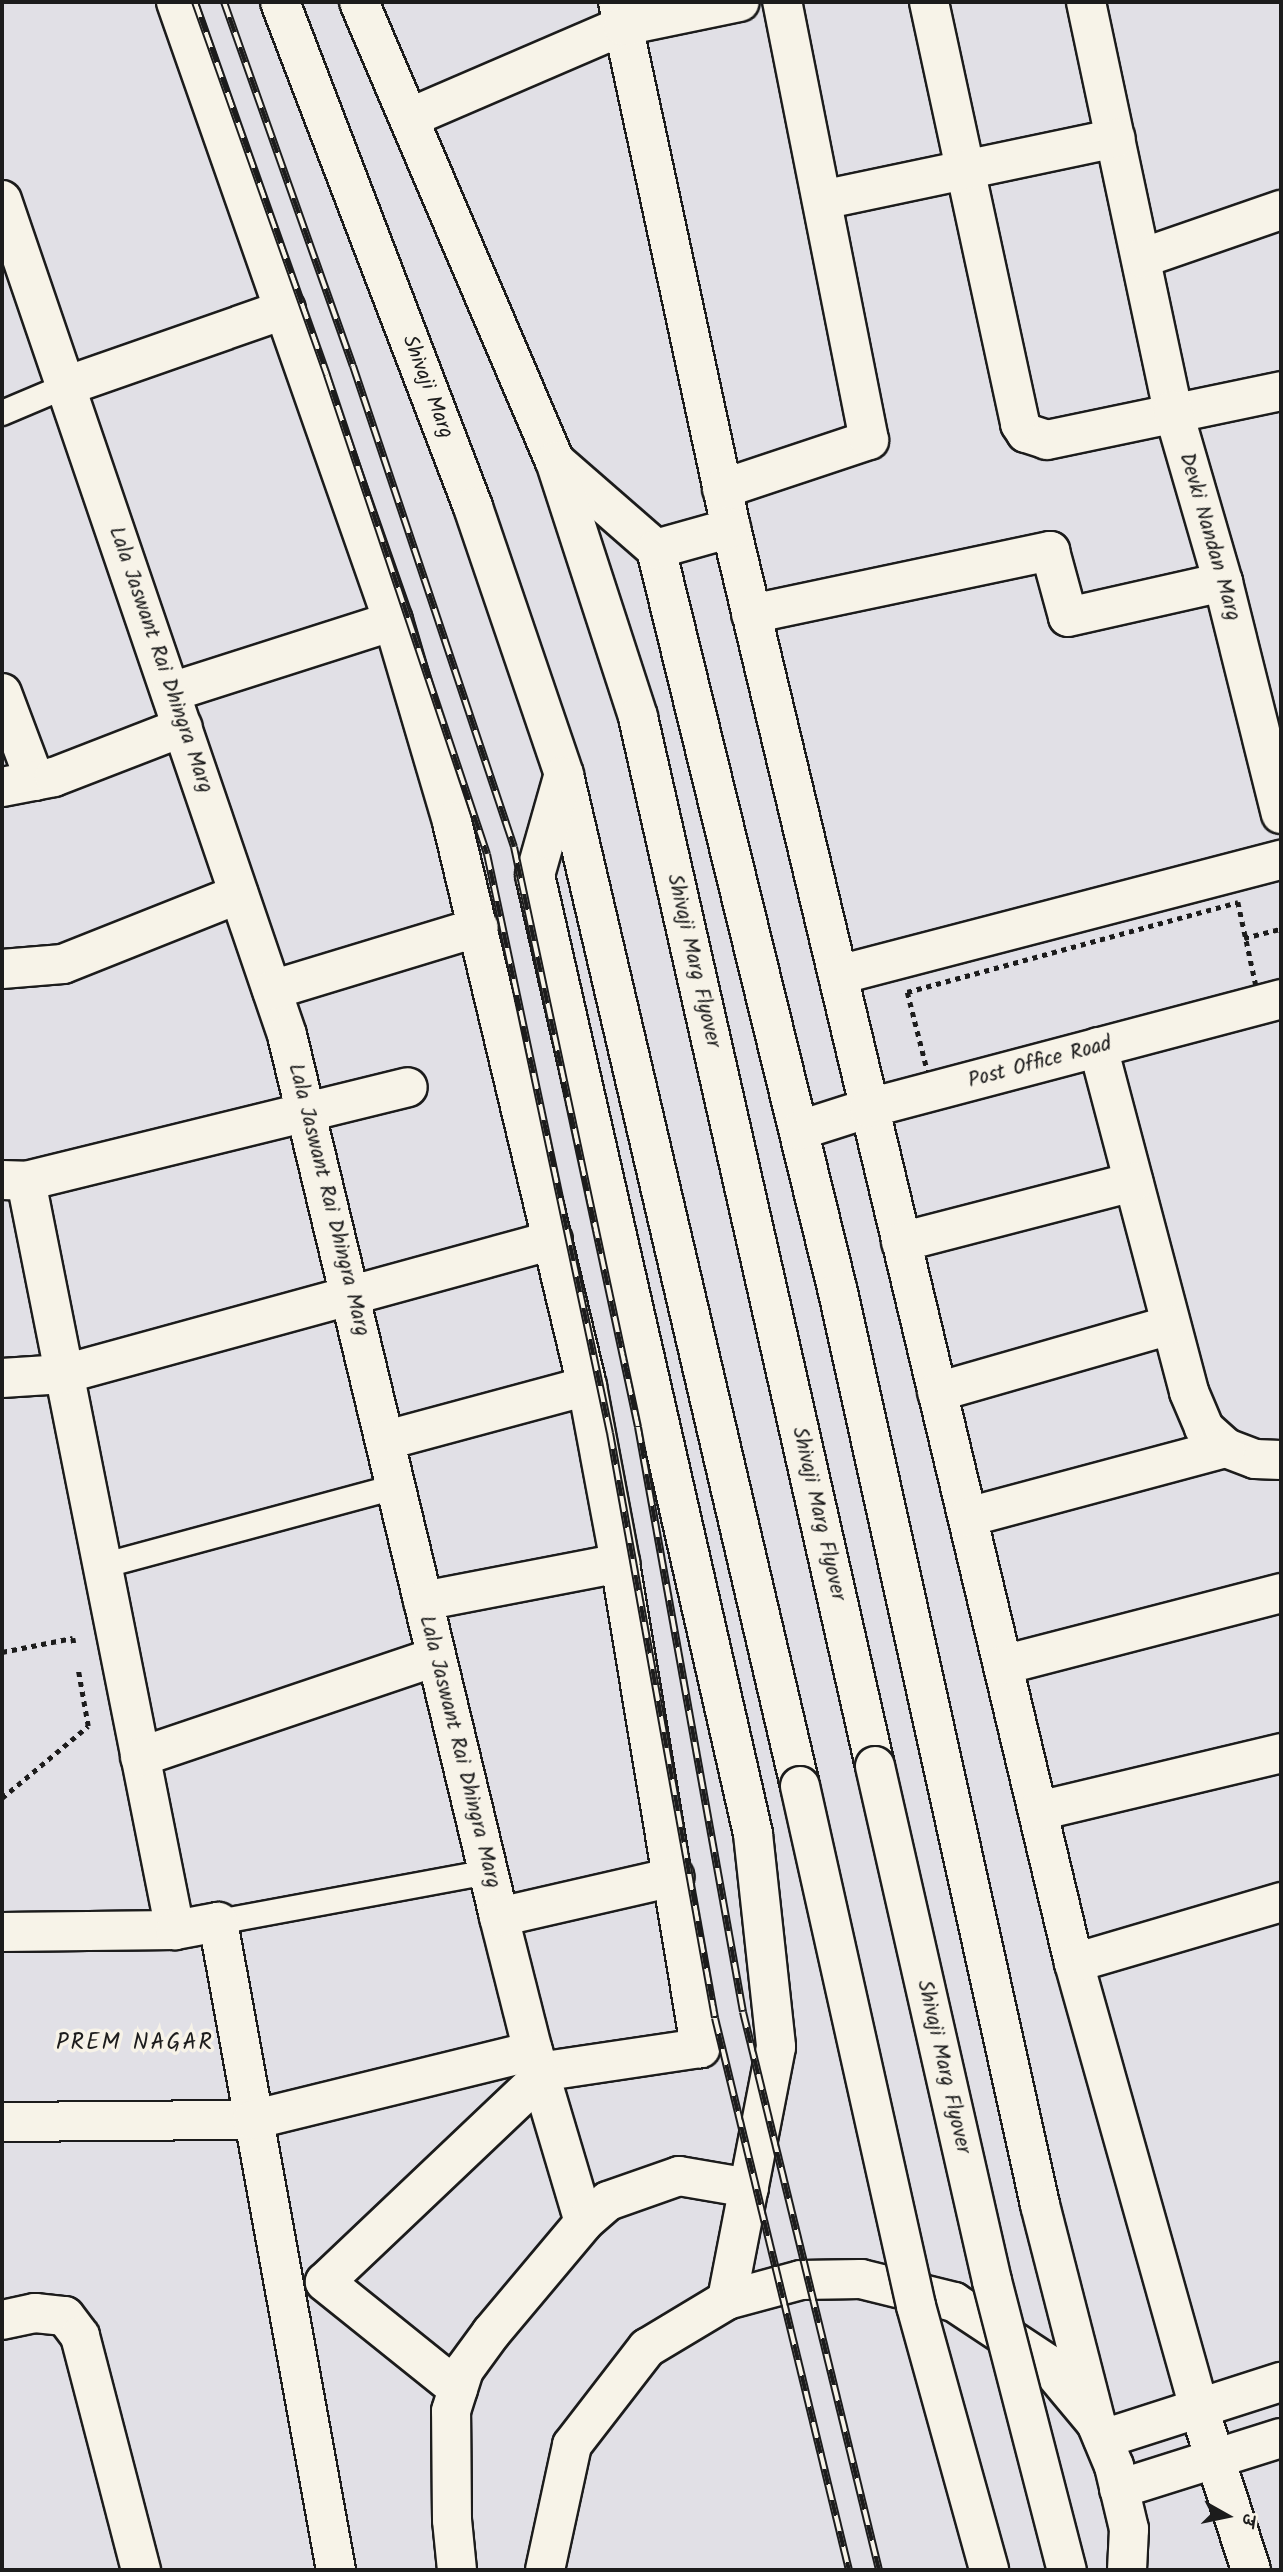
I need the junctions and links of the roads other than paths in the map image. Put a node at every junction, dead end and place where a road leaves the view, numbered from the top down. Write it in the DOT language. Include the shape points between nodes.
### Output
graph roads {
  1 [pos="176,2"];
  2 [pos="280,2"];
  3 [pos="359,2"];
  4 [pos="740,2"];
  5 [pos="782,2"];
  6 [pos="929,2"];
  7 [pos="1086,2"];
  8 [pos="620,14"];
  9 [pos="409,117"];
  10 [pos="1116,138"];
  11 [pos="963,171"];
  12 [pos="822,200"];
  13 [pos="1281,210"];
  14 [pos="5,218"];
  15 [pos="1142,258"];
  16 [pos="286,309"];
  17 [pos="66,386"];
  18 [pos="1281,391"];
  19 [pos="1173,410"];
  20 [pos="2,413"];
  21 [pos="555,461"];
  22 [pos="722,489"];
  23 [pos="731,528"];
  24 [pos="656,549"];
  25 [pos="1223,582"];
  26 [pos="751,614"];
  27 [pos="393,621"];
  28 [pos="171,692"];
  29 [pos="2,693"];
  30 [pos="1269,714"];
  31 [pos="183,727"];
  32 [pos="564,775"];
  33 [pos="18,784"];
  34 [pos="1281,814"];
  35 [pos="1281,860"];
  36 [pos="239,894"];
  37 [pos="479,927"];
  38 [pos="2,969"];
  39 [pos="838,975"];
  40 [pos="272,990"];
  41 [pos="1281,999"];
  42 [pos="1098,1047"];
  43 [pos="408,1087"];
  44 [pos="869,1108"];
  45 [pos="306,1111"];
  46 [pos="800,1130"];
  47 [pos="14,1181"];
  48 [pos="1133,1182"];
  49 [pos="552,1240"];
  50 [pos="901,1242"];
  51 [pos="351,1293"];
  52 [pos="1171,1325"];
  53 [pos="64,1374"];
  54 [pos="2,1378"];
  55 [pos="587,1386"];
  56 [pos="937,1392"];
  57 [pos="387,1440"];
  58 [pos="1226,1448"];
  59 [pos="1281,1460"];
  60 [pos="399,1486"];
  61 [pos="968,1517"];
  62 [pos="620,1563"];
  63 [pos="102,1566"];
  64 [pos="1281,1593"];
  65 [pos="423,1601"];
  66 [pos="436,1657"];
  67 [pos="1003,1665"];
  68 [pos="1281,1753"];
  69 [pos="140,1757"];
  70 [pos="1038,1811"];
  71 [pos="488,1872"];
  72 [pos="674,1877"];
  73 [pos="1281,1902"];
  74 [pos="499,1917"];
  75 [pos="218,1922"];
  76 [pos="175,1930"];
  77 [pos="2,1932"];
  78 [pos="1074,1963"];
  79 [pos="537,2067"];
  80 [pos="252,2120"];
  81 [pos="2,2122"];
  82 [pos="749,2188"];
  83 [pos="584,2222"];
  84 [pos="727,2300"];
  85 [pos="2,2320"];
  86 [pos="1281,2382"];
  87 [pos="458,2389"];
  88 [pos="1199,2409"];
  89 [pos="1100,2431"];
  90 [pos="1281,2438"];
  91 [pos="1215,2459"];
  92 [pos="1119,2489"];
  93 [pos="1129,2529"];
  94 [pos="141,2570"];
  95 [pos="336,2570"];
  96 [pos="457,2570"];
  97 [pos="545,2570"];
  98 [pos="989,2570"];
  99 [pos="1067,2570"];
  100 [pos="1128,2570"];
  101 [pos="1143,2570"];
  102 [pos="1251,2570"];
  1 -- 16 [label="street"];
  2 -- 32 [label="street, Shivaji Marg" via="473,507"];
  3 -- 9 [label="street"];
  4 -- 8 [label="street"];
  5 -- 12 [label="street"];
  6 -- 11 [label="street"];
  7 -- 10 [label="street, Devki Nandan Marg"];
  8 -- 9 [label="street"];
  8 -- 22 [label="street"];
  9 -- 21 [label="street"];
  10 -- 11 [label="street"];
  10 -- 15 [label="street, Devki Nandan Marg"];
  11 -- 12 [label="street"];
  11 -- 19 [label="street" via="1020,424 1026,433 1047,440"];
  12 -- 22 [label="street" via="869,440"];
  13 -- 15 [label="street"];
  14 -- 17 [label="street, Lala Jaswant Rai Dhingra Marg"];
  15 -- 19 [label="street, Devki Nandan Marg"];
  16 -- 17 [label="street"];
  16 -- 27 [label="street"];
  17 -- 20 [label="lane"];
  17 -- 28 [label="street, Lala Jaswant Rai Dhingra Marg"];
  18 -- 19 [label="street"];
  19 -- 25 [label="street, Devki Nandan Marg"];
  21 -- 24 [label="street"];
  21 -- 99 [label="street, Shivaji Marg Flyover, bridge" via="638,717 992,2281"];
  22 -- 23 [label="street"];
  23 -- 24 [label="street"];
  23 -- 26 [label="street"];
  24 -- 46 [label="street"];
  25 -- 26 [label="street" via="1068,617 1050,551"];
  25 -- 30 [label="street, Devki Nandan Marg"];
  26 -- 39 [label="street"];
  27 -- 28 [label="street"];
  27 -- 37 [label="street"];
  28 -- 31 [label="street, Lala Jaswant Rai Dhingra Marg"];
  29 -- 33 [label="street"];
  30 -- 34 [label="street, Devki Nandan Marg"];
  31 -- 33 [label="street"];
  31 -- 36 [label="street, Lala Jaswant Rai Dhingra Marg"];
  32 -- 82 [label="street" via="535,875 753,1834 776,2047"];
  32 -- 98 [label="street, bridge" via="916,2306"];
  35 -- 39 [label="street"];
  36 -- 38 [label="street" via="63,964"];
  36 -- 40 [label="street, Lala Jaswant Rai Dhingra Marg"];
  37 -- 40 [label="street"];
  37 -- 49 [label="street"];
  39 -- 44 [label="street"];
  40 -- 45 [label="street, Lala Jaswant Rai Dhingra Marg"];
  41 -- 42 [label="street, Post Office Road"];
  42 -- 44 [label="street, Post Office Road"];
  42 -- 48 [label="street"];
  43 -- 45 [label="street"];
  44 -- 46 [label="street, Post Office Road"];
  44 -- 50 [label="street"];
  45 -- 47 [label="street"];
  45 -- 51 [label="street, Lala Jaswant Rai Dhingra Marg"];
  46 -- 89 [label="street" via="1037,2192"];
  47 -- 53 [label="street"];
  48 -- 50 [label="street"];
  48 -- 52 [label="street"];
  49 -- 51 [label="street"];
  49 -- 55 [label="street"];
  50 -- 56 [label="street"];
  51 -- 53 [label="street"];
  51 -- 57 [label="street, Lala Jaswant Rai Dhingra Marg"];
  52 -- 56 [label="street"];
  52 -- 58 [label="street" via="1204,1429"];
  53 -- 54 [label="street"];
  53 -- 63 [label="street"];
  55 -- 57 [label="street"];
  55 -- 62 [label="street"];
  56 -- 61 [label="street"];
  57 -- 60 [label="street, Lala Jaswant Rai Dhingra Marg"];
  58 -- 59 [label="street" via="1255,1459"];
  58 -- 61 [label="street"];
  60 -- 63 [label="lane"];
  60 -- 65 [label="street, Lala Jaswant Rai Dhingra Marg"];
  61 -- 67 [label="street"];
  62 -- 65 [label="street"];
  62 -- 72 [label="street"];
  63 -- 69 [label="street"];
  64 -- 67 [label="street"];
  65 -- 66 [label="street, Lala Jaswant Rai Dhingra Marg"];
  66 -- 69 [label="street"];
  66 -- 71 [label="street, Lala Jaswant Rai Dhingra Marg"];
  67 -- 70 [label="street"];
  68 -- 70 [label="street"];
  69 -- 76 [label="street"];
  70 -- 78 [label="street"];
  71 -- 74 [label="street, Lala Jaswant Rai Dhingra Marg"];
  71 -- 75 [label="lane"];
  72 -- 74 [label="street"];
  72 -- 79 [label="street" via="700,2048"];
  73 -- 78 [label="street"];
  74 -- 79 [label="street, Lala Jaswant Rai Dhingra Marg"];
  75 -- 76 [label="street"];
  75 -- 80 [label="street"];
  76 -- 77 [label="street"];
  78 -- 88 [label="street"];
  79 -- 80 [label="street"];
  79 -- 83 [label="street, Lala Jaswant Rai Dhingra Marg"];
  79 -- 87 [label="street" via="325,2282"];
  80 -- 81 [label="street"];
  80 -- 95 [label="street"];
  82 -- 83 [label="street" via="679,2176 608,2202"];
  82 -- 84 [label="street"];
  83 -- 87 [label="street" via="491,2333 464,2370"];
  84 -- 89 [label="street" via="801,2280 862,2279 954,2302 1046,2364"];
  84 -- 97 [label="street" via="646,2348 572,2445"];
  85 -- 94 [label="street" via="35,2313 65,2316 80,2336"];
  86 -- 88 [label="street"];
  87 -- 96 [label="street" via="451,2410"];
  88 -- 89 [label="street"];
  88 -- 91 [label="street"];
  89 -- 92 [label="street"];
  90 -- 91 [label="street"];
  91 -- 92 [label="street"];
  91 -- 102 [label="street"];
  92 -- 93 [label="street"];
  93 -- 100 [label="street"];
  93 -- 101 [label="street"];
}
